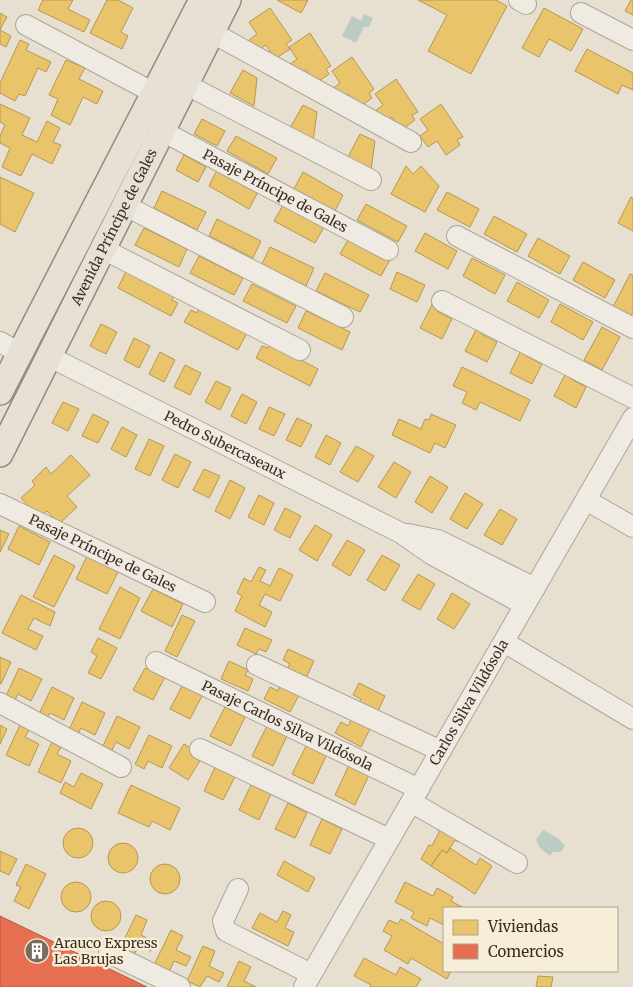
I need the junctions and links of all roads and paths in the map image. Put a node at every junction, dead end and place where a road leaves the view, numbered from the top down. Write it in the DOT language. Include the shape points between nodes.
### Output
graph roads {
  1 [pos="202,0"];
  2 [pos="228,0"];
  3 [pos="581,13"];
  4 [pos="26,25"];
  5 [pos="211,32"];
  6 [pos="633,40"];
  7 [pos="185,84"];
  8 [pos="154,93"];
  9 [pos="162,130"];
  10 [pos="411,142"];
  11 [pos="371,180"];
  12 [pos="124,205"];
  13 [pos="457,236"];
  14 [pos="103,249"];
  15 [pos="388,250"];
  16 [pos="442,301"];
  17 [pos="343,317"];
  18 [pos="633,328"];
  19 [pos="10,347"];
  20 [pos="300,350"];
  21 [pos="48,356"];
  22 [pos="0,392"];
  23 [pos="633,398"];
  24 [pos="633,418"];
  25 [pos="0,454"];
  26 [pos="586,500"];
  27 [pos="0,504"];
  28 [pos="633,526"];
  29 [pos="530,596"];
  30 [pos="205,602"];
  31 [pos="504,642"];
  32 [pos="156,662"];
  33 [pos="257,665"];
  34 [pos="0,703"];
  35 [pos="633,719"];
  36 [pos="200,749"];
  37 [pos="441,751"];
  38 [pos="121,767"];
  39 [pos="415,795"];
  40 [pos="389,839"];
  41 [pos="517,863"];
  42 [pos="238,889"];
  43 [pos="109,953"];
  44 [pos="308,981"];
  45 [pos="180,987"];
  1 -- 8 [label="main road, Avenida Príncipe de Gales"];
  2 -- 5 [label="main road, Avenida Príncipe de Gales"];
  3 -- 6 [label="street"];
  4 -- 8 [label="street"];
  5 -- 7 [label="main road, Avenida Príncipe de Gales"];
  5 -- 10 [label="street"];
  7 -- 9 [label="main road, Avenida Príncipe de Gales"];
  7 -- 11 [label="street"];
  8 -- 19 [label="main road, Avenida Príncipe de Gales"];
  9 -- 12 [label="main road, Avenida Príncipe de Gales"];
  9 -- 15 [label="street, Pasaje Príncipe de Gales"];
  12 -- 14 [label="main road, Avenida Príncipe de Gales"];
  12 -- 17 [label="street"];
  13 -- 18 [label="street"];
  14 -- 20 [label="street"];
  14 -- 21 [label="main road, Avenida Príncipe de Gales"];
  16 -- 23 [label="street"];
  19 -- 22 [label="main road, Avenida Príncipe de Gales"];
  21 -- 25 [label="main road, Avenida Príncipe de Gales"];
  21 -- 29 [label="street, Pedro Subercaseaux" via="401,533 438,540"];
  24 -- 26 [label="street, Carlos Silva Vildósola"];
  26 -- 28 [label="street"];
  26 -- 29 [label="street, Carlos Silva Vildósola"];
  27 -- 30 [label="street, Pasaje Príncipe de Gales"];
  29 -- 31 [label="street, Carlos Silva Vildósola"];
  31 -- 35 [label="street"];
  31 -- 37 [label="street, Carlos Silva Vildósola"];
  32 -- 39 [label="street, Pasaje Carlos Silva Vildósola"];
  33 -- 37 [label="street"];
  34 -- 38 [label="street"];
  36 -- 40 [label="street"];
  37 -- 39 [label="street, Carlos Silva Vildósola"];
  39 -- 40 [label="street, Carlos Silva Vildósola"];
  39 -- 41 [label="street, Pasaje Carlos Silva Vildósola"];
  40 -- 44 [label="street, Carlos Silva Vildósola"];
  42 -- 44 [label="street" via="223,921 226,931"];
  43 -- 45 [label="street"];
}
